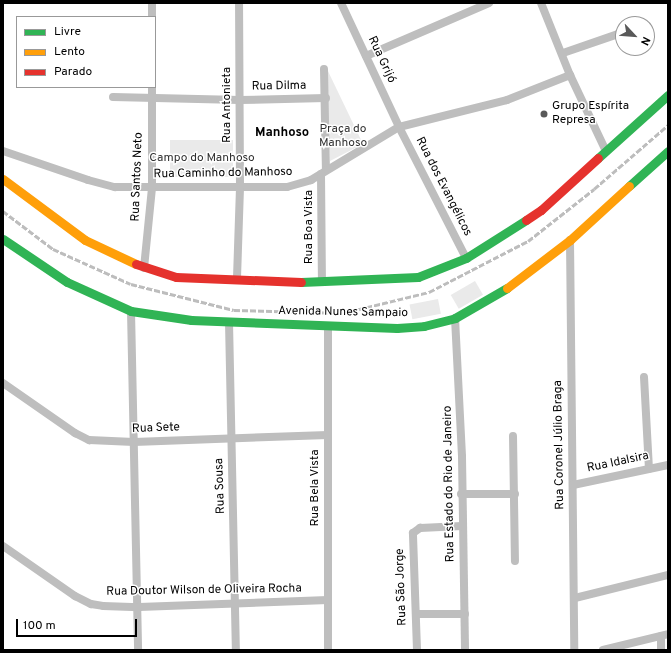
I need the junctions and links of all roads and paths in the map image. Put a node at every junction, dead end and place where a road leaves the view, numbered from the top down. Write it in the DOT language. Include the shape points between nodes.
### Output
graph roads {
  1 [pos="152,3"];
  2 [pos="239,3"];
  3 [pos="341,3"];
  4 [pos="489,3"];
  5 [pos="541,3"];
  6 [pos="152,16"];
  7 [pos="615,35"];
  8 [pos="563,53"];
  9 [pos="366,56"];
  10 [pos="324,69"];
  11 [pos="570,75"];
  12 [pos="152,88"];
  13 [pos="668,95"];
  14 [pos="113,97"];
  15 [pos="326,98"];
  16 [pos="152,99"];
  17 [pos="240,100"];
  18 [pos="399,127"];
  19 [pos="3,151"];
  20 [pos="606,151"];
  21 [pos="668,151"];
  22 [pos="324,171"];
  23 [pos="3,179"];
  24 [pos="240,186"];
  25 [pos="152,188"];
  26 [pos="3,239"];
  27 [pos="570,240"];
  28 [pos="466,258"];
  29 [pos="144,268"];
  30 [pos="238,278"];
  31 [pos="322,281"];
  32 [pos="131,311"];
  33 [pos="455,318"];
  34 [pos="229,322"];
  35 [pos="328,326"];
  36 [pos="644,377"];
  37 [pos="3,383"];
  38 [pos="328,435"];
  39 [pos="513,436"];
  40 [pos="231,438"];
  41 [pos="134,442"];
  42 [pos="668,465"];
  43 [pos="650,469"];
  44 [pos="573,485"];
  45 [pos="461,494"];
  46 [pos="515,494"];
  47 [pos="462,526"];
  48 [pos="3,546"];
  49 [pos="515,561"];
  50 [pos="668,575"];
  51 [pos="575,598"];
  52 [pos="328,600"];
  53 [pos="236,604"];
  54 [pos="139,607"];
  55 [pos="416,614"];
  56 [pos="465,614"];
  57 [pos="664,635"];
  58 [pos="138,650"];
  59 [pos="236,650"];
  60 [pos="328,650"];
  61 [pos="417,650"];
  62 [pos="465,650"];
  63 [pos="574,650"];
  64 [pos="603,650"];
  65 [pos="661,650"];
  1 -- 6 [label="street"];
  2 -- 17 [label="street, Rua Antonieta"];
  3 -- 9 [label="street, Rua Grijó"];
  4 -- 9 [label="street"];
  5 -- 8 [label="street"];
  7 -- 8 [label="street"];
  8 -- 11 [label="street"];
  9 -- 18 [label="street, Rua Grijó"];
  10 -- 15 [label="street, Rua Boa Vista"];
  11 -- 18 [label="street, Rua Caminho do Manhoso" via="507,100"];
  11 -- 20 [label="street"];
  12 -- 16 [label="street, Rua Santos Neto"];
  13 -- 20 [label="street"];
  14 -- 16 [label="street, Rua Dilma"];
  15 -- 17 [label="street, Rua Dilma"];
  15 -- 22 [label="street, Rua Boa Vista"];
  16 -- 17 [label="street, Rua Dilma"];
  16 -- 25 [label="street, Rua Santos Neto"];
  17 -- 24 [label="street, Rua Antonieta"];
  18 -- 22 [label="street, Rua Caminho do Manhoso"];
  18 -- 28 [label="street, Rua dos Evangélicos"];
  19 -- 25 [label="street, Rua Caminho do Manhoso" via="100,184"];
  20 -- 28 [label="street" via="542,210"];
  21 -- 27 [label="street, Avenida Nunes Sampaio"];
  22 -- 24 [label="street, Rua Caminho do Manhoso" via="295,185"];
  22 -- 31 [label="street, Rua Boa Vista"];
  23 -- 29 [label="street" via="62,225 103,250"];
  24 -- 25 [label="street, Rua Caminho do Manhoso"];
  24 -- 30 [label="street, Rua Antonieta"];
  25 -- 29 [label="street, Rua Santos Neto"];
  26 -- 32 [label="street, Avenida Nunes Sampaio" via="67,282"];
  27 -- 33 [label="street, Avenida Nunes Sampaio" via="489,300"];
  27 -- 44 [label="street, Rua Coronel Júlio Braga"];
  28 -- 31 [label="street" via="418,277"];
  29 -- 30 [label="street" via="176,277"];
  30 -- 31 [label="street" via="274,283"];
  32 -- 34 [label="street, Avenida Nunes Sampaio" via="191,320"];
  32 -- 41 [label="street"];
  33 -- 35 [label="street, Avenida Nunes Sampaio" via="397,328"];
  33 -- 45 [label="street, Rua Estado do Rio de Janeiro"];
  34 -- 35 [label="street, Avenida Nunes Sampaio"];
  34 -- 40 [label="street, Rua Sousa"];
  35 -- 38 [label="street, Rua Bela Vista"];
  36 -- 43 [label="street"];
  37 -- 41 [label="street, Rua Sete" via="84,438"];
  38 -- 40 [label="street, Rua Sete"];
  38 -- 52 [label="street, Rua Bela Vista"];
  39 -- 46 [label="street"];
  40 -- 41 [label="street, Rua Sete"];
  40 -- 53 [label="street, Rua Sousa"];
  41 -- 54 [label="street"];
  42 -- 43 [label="street, Rua Idalsira"];
  43 -- 44 [label="street, Rua Idalsira"];
  44 -- 51 [label="street, Rua Coronel Júlio Braga"];
  45 -- 46 [label="street"];
  45 -- 47 [label="street, Rua Estado do Rio de Janeiro"];
  46 -- 49 [label="street"];
  47 -- 55 [label="street, Rua São Jorge" via="420,528 414,531 412,538"];
  47 -- 56 [label="street, Rua Estado do Rio de Janeiro"];
  48 -- 54 [label="street, Rua Doutor Wilson de Oliveira Rocha" via="84,601 103,606"];
  50 -- 51 [label="street"];
  51 -- 63 [label="street, Rua Coronel Júlio Braga"];
  52 -- 53 [label="street, Rua Doutor Wilson de Oliveira Rocha"];
  52 -- 60 [label="street, Rua Bela Vista"];
  53 -- 54 [label="street, Rua Doutor Wilson de Oliveira Rocha"];
  53 -- 59 [label="street, Rua Sousa"];
  54 -- 58 [label="street"];
  55 -- 56 [label="street"];
  55 -- 61 [label="street, Rua São Jorge"];
  56 -- 62 [label="street, Rua Estado do Rio de Janeiro"];
  57 -- 64 [label="street"];
  57 -- 65 [label="street"];
}
